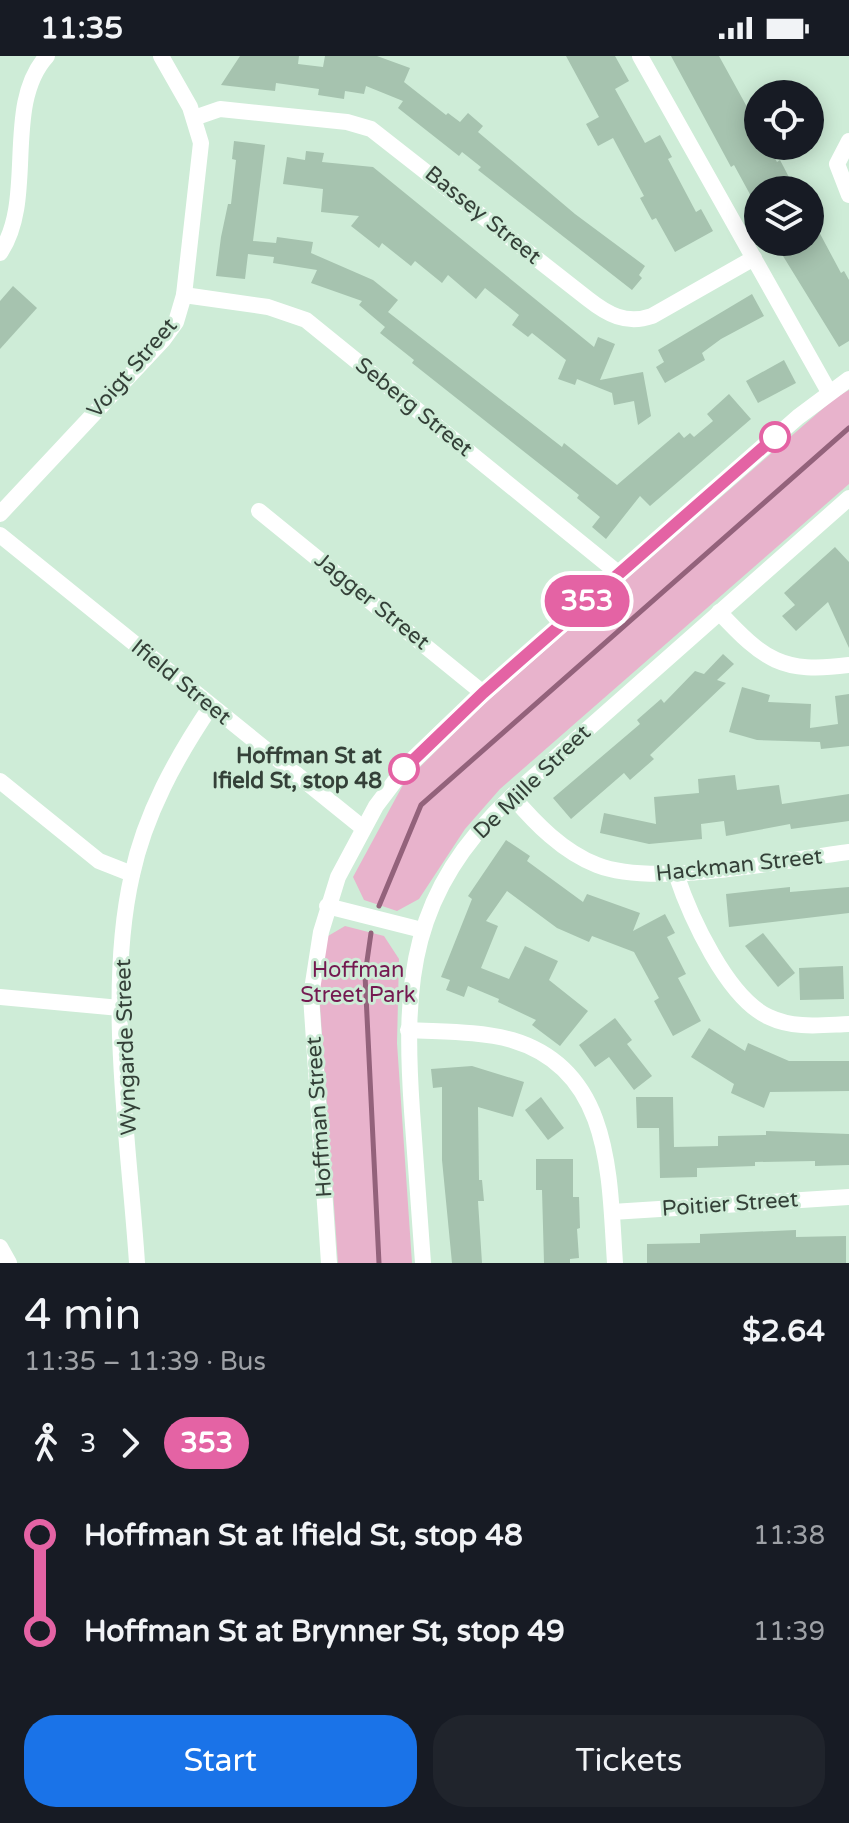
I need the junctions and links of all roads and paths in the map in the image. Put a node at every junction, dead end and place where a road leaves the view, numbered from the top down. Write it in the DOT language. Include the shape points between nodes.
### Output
graph roads {
  1 [pos="47,56"];
  2 [pos="161,56"];
  3 [pos="640,56"];
  4 [pos="194,118"];
  5 [pos="849,141"];
  6 [pos="849,195"];
  7 [pos="0,253"];
  8 [pos="754,258"];
  9 [pos="184,295"];
  10 [pos="849,379"];
  11 [pos="829,392"];
  12 [pos="849,498"];
  13 [pos="259,511"];
  14 [pos="0,514"];
  15 [pos="0,535"];
  16 [pos="618,573"];
  17 [pos="719,612"];
  18 [pos="849,665"];
  19 [pos="483,693"];
  20 [pos="211,706"];
  21 [pos="0,781"];
  22 [pos="512,796"];
  23 [pos="363,828"];
  24 [pos="849,852"];
  25 [pos="132,874"];
  26 [pos="676,874"];
  27 [pos="327,906"];
  28 [pos="422,930"];
  29 [pos="0,997"];
  30 [pos="120,1008"];
  31 [pos="849,1024"];
  32 [pos="408,1030"];
  33 [pos="849,1197"];
  34 [pos="612,1212"];
  35 [pos="0,1247"];
  36 [pos="9,1263"];
  37 [pos="137,1263"];
  38 [pos="329,1263"];
  39 [pos="423,1263"];
  40 [pos="615,1263"];
  1 -- 7 [label="street" via="31,83 13,220"];
  2 -- 4 [label="street, Voigt Street"];
  3 -- 8 [label="street"];
  4 -- 8 [label="street, Bassey Street" via="220,109 371,129 618,317 652,316"];
  4 -- 9 [label="street, Voigt Street" via="201,143"];
  5 -- 6 [label="street" via="837,164"];
  8 -- 11 [label="street"];
  9 -- 14 [label="street, Voigt Street" via="176,322 163,340"];
  9 -- 16 [label="street, Seberg Street" via="268,307 306,320"];
  10 -- 11 [label="street, Hoffman Street"];
  11 -- 16 [label="street, Hoffman Street"];
  12 -- 17 [label="street, De Mille Street"];
  13 -- 19 [label="street, Jagger Street"];
  15 -- 20 [label="street, Ifield Street"];
  16 -- 19 [label="street, Hoffman Street"];
  17 -- 18 [label="street" via="773,661 809,669"];
  17 -- 22 [label="street, De Mille Street"];
  19 -- 23 [label="street, Hoffman Street" via="404,769"];
  20 -- 23 [label="street, Ifield Street"];
  20 -- 25 [label="street, Wyngarde Street" via="164,785"];
  21 -- 25 [label="street" via="99,861"];
  22 -- 26 [label="street, Hackman Street" via="553,838 596,865 631,874"];
  22 -- 28 [label="street, De Mille Street" via="463,849"];
  23 -- 27 [label="street, Hoffman Street"];
  24 -- 26 [label="street, Hackman Street"];
  25 -- 30 [label="street, Wyngarde Street"];
  26 -- 31 [label="street" via="687,904 744,999 768,1017 796,1025"];
  27 -- 28 [label="street"];
  27 -- 38 [label="street, Hoffman Street" via="311,996"];
  28 -- 32 [label="street, De Mille Street" via="410,981"];
  29 -- 30 [label="street"];
  30 -- 37 [label="street, Wyngarde Street"];
  32 -- 34 [label="street" via="511,1040 564,1070 599,1124"];
  32 -- 39 [label="street, De Mille Street"];
  33 -- 34 [label="street, Poitier Street"];
  34 -- 40 [label="street"];
  35 -- 36 [label="street"];
}
